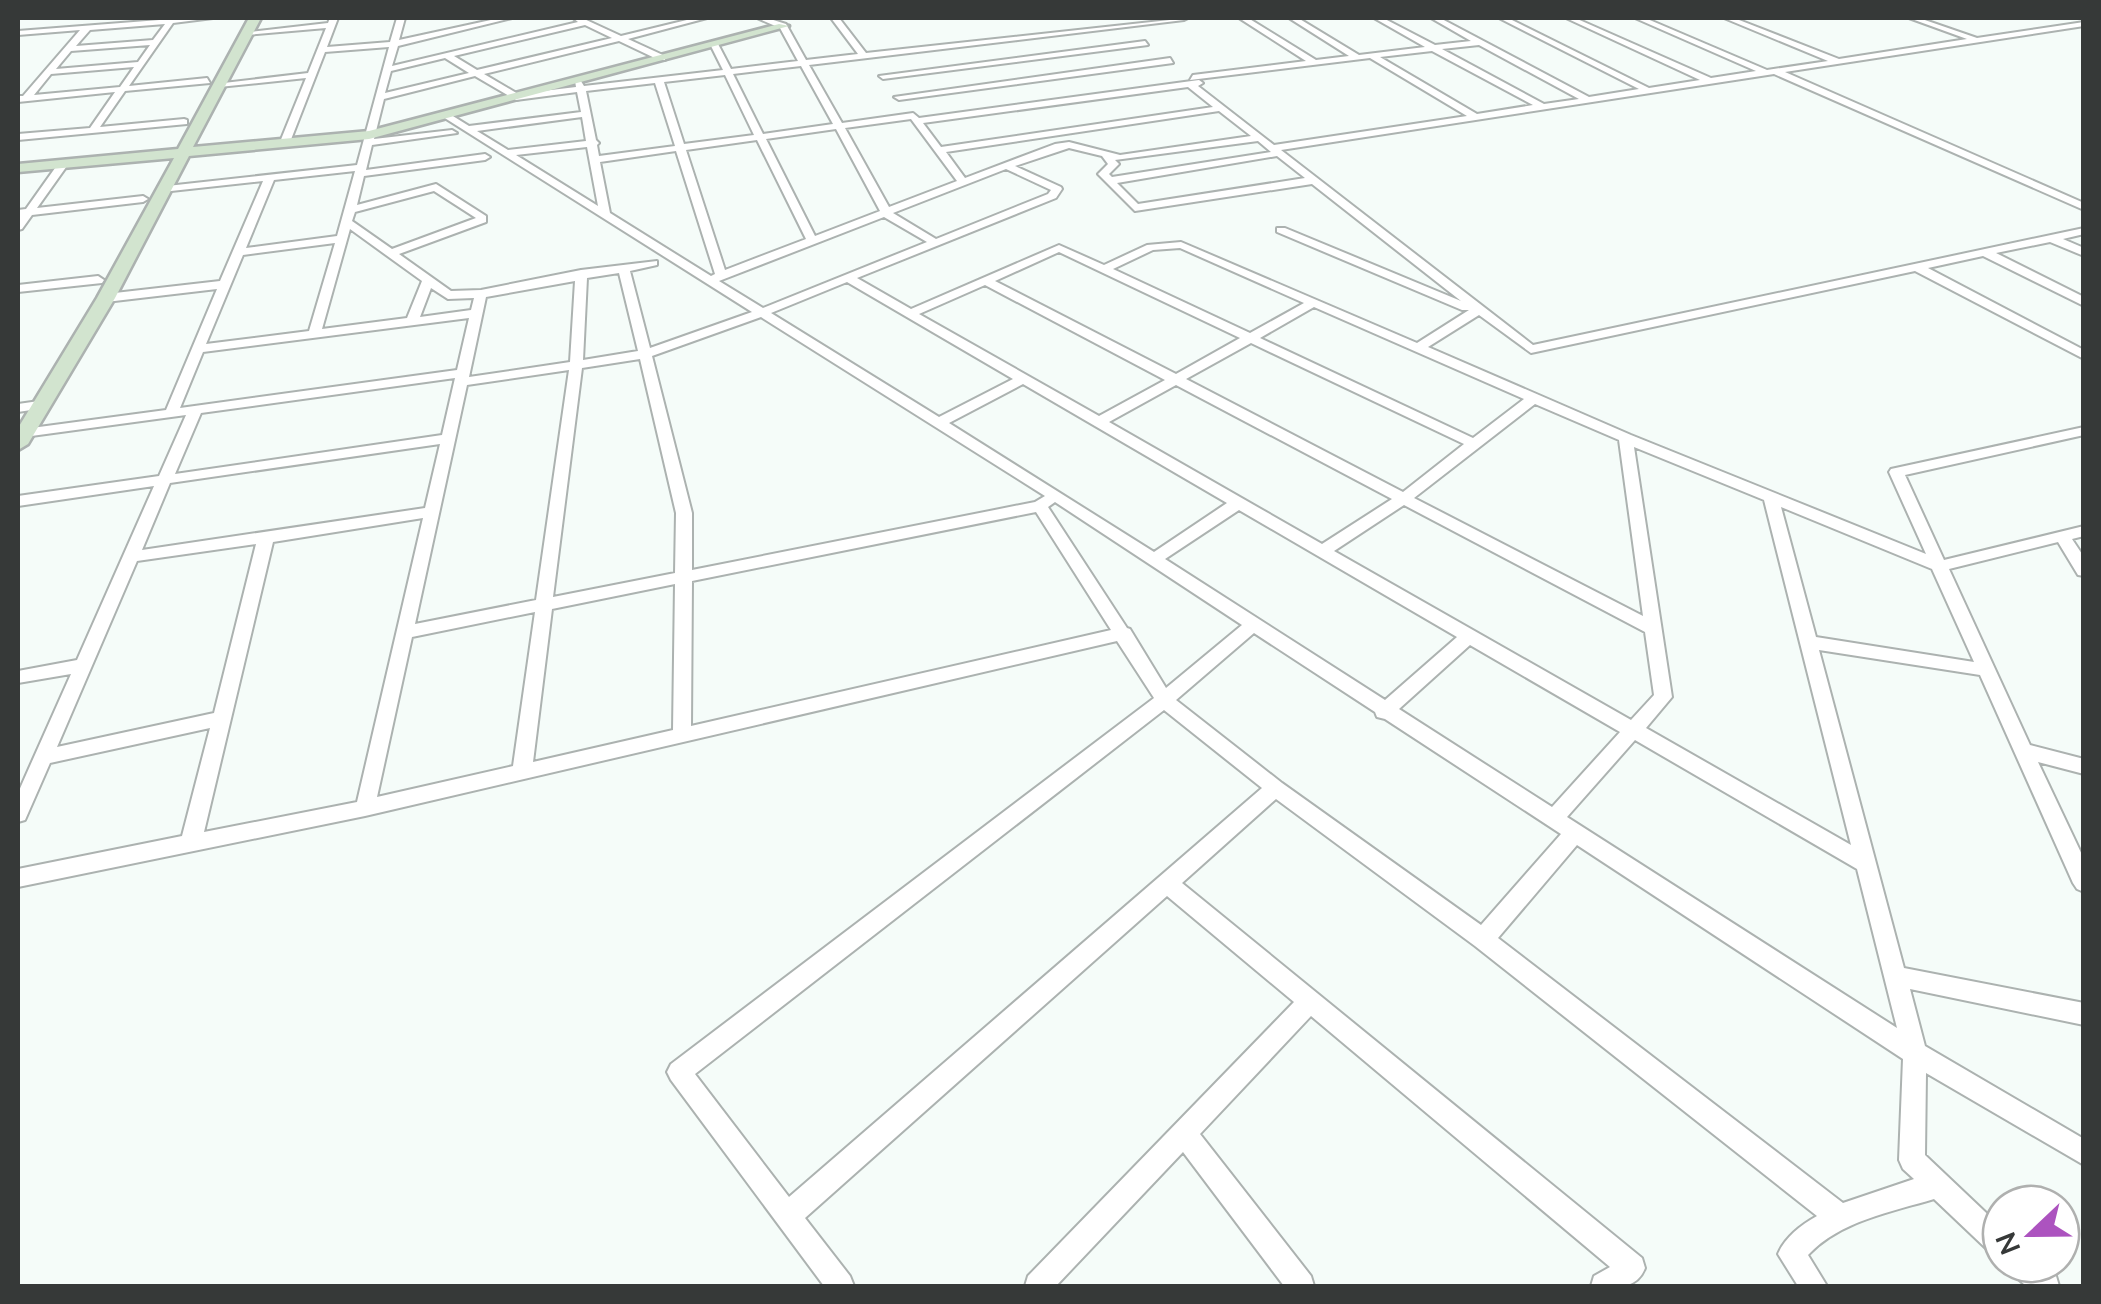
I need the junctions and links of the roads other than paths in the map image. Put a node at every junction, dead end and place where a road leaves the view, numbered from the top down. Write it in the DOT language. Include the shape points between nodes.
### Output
graph roads {
  1 [pos="210,18"];
  2 [pos="255,18"];
  3 [pos="401,18"];
  4 [pos="508,18"];
  5 [pos="667,18"];
  6 [pos="702,18"];
  7 [pos="762,18"];
  8 [pos="835,18"];
  9 [pos="1184,18"];
  10 [pos="1243,18"];
  11 [pos="1293,18"];
  12 [pos="1378,18"];
  13 [pos="1434,18"];
  14 [pos="1503,18"];
  15 [pos="1570,18"];
  16 [pos="1639,18"];
  17 [pos="1728,18"];
  18 [pos="1913,18"];
  19 [pos="582,20"];
  20 [pos="171,21"];
  21 [pos="332,21"];
  22 [pos="1121,22"];
  23 [pos="680,24"];
  24 [pos="2084,24"];
  25 [pos="245,25"];
  26 [pos="783,26"];
  27 [pos="86,28"];
  28 [pos="18,34"];
  29 [pos="620,38"];
  30 [pos="1978,40"];
  31 [pos="156,42"];
  32 [pos="1480,42"];
  33 [pos="1145,43"];
  34 [pos="394,44"];
  35 [pos="714,44"];
  36 [pos="939,47"];
  37 [pos="1436,48"];
  38 [pos="68,49"];
  39 [pos="321,50"];
  40 [pos="447,56"];
  41 [pos="866,56"];
  42 [pos="1372,56"];
  43 [pos="662,58"];
  44 [pos="1358,58"];
  45 [pos="1170,61"];
  46 [pos="1313,62"];
  47 [pos="1838,62"];
  48 [pos="806,63"];
  49 [pos="140,64"];
  50 [pos="956,66"];
  51 [pos="386,70"];
  52 [pos="48,72"];
  53 [pos="730,72"];
  54 [pos="1770,72"];
  55 [pos="477,74"];
  56 [pos="311,75"];
  57 [pos="883,76"];
  58 [pos="658,81"];
  59 [pos="1192,81"];
  60 [pos="1709,81"];
  61 [pos="213,82"];
  62 [pos="580,85"];
  63 [pos="974,87"];
  64 [pos="122,89"];
  65 [pos="1649,90"];
  66 [pos="516,96"];
  67 [pos="899,96"];
  68 [pos="379,97"];
  69 [pos="22,98"];
  70 [pos="1588,100"];
  71 [pos="1543,107"];
  72 [pos="18,108"];
  73 [pos="1222,108"];
  74 [pos="587,114"];
  75 [pos="1476,117"];
  76 [pos="915,118"];
  77 [pos="184,122"];
  78 [pos="455,126"];
  79 [pos="838,126"];
  80 [pos="93,130"];
  81 [pos="18,136"];
  82 [pos="760,137"];
  83 [pos="368,138"];
  84 [pos="1260,138"];
  85 [pos="285,142"];
  86 [pos="594,143"];
  87 [pos="681,148"];
  88 [pos="939,150"];
  89 [pos="1277,151"];
  90 [pos="174,153"];
  91 [pos="509,153"];
  92 [pos="485,157"];
  93 [pos="1106,158"];
  94 [pos="598,159"];
  95 [pos="64,164"];
  96 [pos="1006,166"];
  97 [pos="18,168"];
  98 [pos="359,171"];
  99 [pos="270,178"];
  100 [pos="1315,180"];
  101 [pos="1108,181"];
  102 [pos="964,183"];
  103 [pos="162,189"];
  104 [pos="143,198"];
  105 [pos="2084,207"];
  106 [pos="353,209"];
  107 [pos="605,212"];
  108 [pos="23,213"];
  109 [pos="887,214"];
  110 [pos="348,223"];
  111 [pos="18,227"];
  112 [pos="1282,230"];
  113 [pos="2084,231"];
  114 [pos="2052,238"];
  115 [pos="344,239"];
  116 [pos="812,242"];
  117 [pos="936,243"];
  118 [pos="240,252"];
  119 [pos="1984,252"];
  120 [pos="390,253"];
  121 [pos="2084,253"];
  122 [pos="653,263"];
  123 [pos="1917,266"];
  124 [pos="624,268"];
  125 [pos="1104,269"];
  126 [pos="581,274"];
  127 [pos="716,278"];
  128 [pos="848,278"];
  129 [pos="98,280"];
  130 [pos="428,280"];
  131 [pos="985,280"];
  132 [pos="226,284"];
  133 [pos="18,289"];
  134 [pos="482,294"];
  135 [pos="106,298"];
  136 [pos="1315,302"];
  137 [pos="2084,302"];
  138 [pos="478,313"];
  139 [pos="760,314"];
  140 [pos="909,314"];
  141 [pos="412,321"];
  142 [pos="314,334"];
  143 [pos="1250,338"];
  144 [pos="1419,347"];
  145 [pos="198,349"];
  146 [pos="645,354"];
  147 [pos="2084,355"];
  148 [pos="576,365"];
  149 [pos="463,377"];
  150 [pos="1023,379"];
  151 [pos="1176,380"];
  152 [pos="1535,397"];
  153 [pos="24,408"];
  154 [pos="196,408"];
  155 [pos="172,412"];
  156 [pos="1099,422"];
  157 [pos="938,423"];
  158 [pos="2084,431"];
  159 [pos="21,438"];
  160 [pos="450,438"];
  161 [pos="1626,438"];
  162 [pos="1471,442"];
  163 [pos="165,480"];
  164 [pos="1404,498"];
  165 [pos="1770,498"];
  166 [pos="18,501"];
  167 [pos="1048,501"];
  168 [pos="1240,502"];
  169 [pos="433,512"];
  170 [pos="2084,531"];
  171 [pos="2062,536"];
  172 [pos="266,538"];
  173 [pos="1324,550"];
  174 [pos="131,557"];
  175 [pos="1153,560"];
  176 [pos="1940,566"];
  177 [pos="2084,571"];
  178 [pos="683,574"];
  179 [pos="544,603"];
  180 [pos="1251,626"];
  181 [pos="1650,628"];
  182 [pos="405,632"];
  183 [pos="1124,634"];
  184 [pos="1470,636"];
  185 [pos="1810,642"];
  186 [pos="83,665"];
  187 [pos="1987,670"];
  188 [pos="18,677"];
  189 [pos="1164,700"];
  190 [pos="1384,712"];
  191 [pos="222,718"];
  192 [pos="1633,730"];
  193 [pos="682,733"];
  194 [pos="2023,750"];
  195 [pos="43,757"];
  196 [pos="2084,766"];
  197 [pos="522,771"];
  198 [pos="1275,788"];
  199 [pos="365,808"];
  200 [pos="18,814"];
  201 [pos="1552,820"];
  202 [pos="1574,834"];
  203 [pos="191,842"];
  204 [pos="1862,862"];
  205 [pos="18,878"];
  206 [pos="1167,883"];
  207 [pos="2084,883"];
  208 [pos="1483,938"];
  209 [pos="1894,976"];
  210 [pos="1310,1002"];
  211 [pos="2084,1014"];
  212 [pos="1915,1053"];
  213 [pos="1184,1134"];
  214 [pos="2084,1153"];
  215 [pos="1936,1186"];
  216 [pos="787,1216"];
  217 [pos="1841,1218"];
  218 [pos="1981,1227"];
  219 [pos="840,1286"];
  220 [pos="1038,1286"];
  221 [pos="1301,1286"];
  222 [pos="1604,1286"];
  223 [pos="1814,1286"];
  1 -- 20 [label="street"];
  2 -- 25 [label="street"];
  3 -- 34 [label="street"];
  4 -- 34 [label="street"];
  5 -- 23 [label="street"];
  6 -- 23 [label="street"];
  7 -- 26 [label="street"];
  8 -- 41 [label="street"];
  9 -- 22 [label="street"];
  10 -- 46 [label="street"];
  11 -- 44 [label="street"];
  12 -- 37 [label="street"];
  13 -- 32 [label="street"];
  14 -- 65 [label="street"];
  15 -- 60 [label="street"];
  16 -- 54 [label="street"];
  17 -- 47 [label="street"];
  18 -- 30 [label="street"];
  19 -- 29 [label="street"];
  19 -- 40 [label="street"];
  20 -- 27 [label="street"];
  20 -- 31 [label="street"];
  21 -- 25 [label="street"];
  21 -- 39 [label="street"];
  22 -- 33 [label="street"];
  22 -- 36 [label="street"];
  23 -- 29 [label="street"];
  24 -- 30 [label="street"];
  25 -- 61 [label="street"];
  26 -- 35 [label="street"];
  26 -- 48 [label="street"];
  27 -- 28 [label="street"];
  27 -- 38 [label="street"];
  29 -- 43 [label="street"];
  29 -- 55 [label="street"];
  30 -- 47 [label="street"];
  31 -- 38 [label="street"];
  31 -- 49 [label="street"];
  32 -- 37 [label="street"];
  32 -- 70 [label="street"];
  33 -- 45 [label="street"];
  33 -- 50 [label="street"];
  34 -- 39 [label="street"];
  34 -- 51 [label="street"];
  35 -- 43 [label="street"];
  35 -- 53 [label="street"];
  36 -- 41 [label="street"];
  36 -- 50 [label="street"];
  37 -- 42 [label="street"];
  37 -- 71 [label="street"];
  38 -- 52 [label="street"];
  39 -- 56 [label="street"];
  40 -- 51 [label="street"];
  40 -- 55 [label="street"];
  41 -- 48 [label="street"];
  41 -- 57 [label="street"];
  42 -- 44 [label="street"];
  42 -- 75 [label="street"];
  43 -- 62 [label="street"];
  44 -- 46 [label="street"];
  45 -- 59 [label="street"];
  45 -- 63 [label="street"];
  46 -- 59 [label="street"];
  47 -- 54 [label="street"];
  48 -- 53 [label="street"];
  48 -- 79 [label="street"];
  49 -- 52 [label="street"];
  49 -- 64 [label="street"];
  50 -- 57 [label="street"];
  50 -- 63 [label="street"];
  51 -- 68 [label="street"];
  52 -- 69 [label="street"];
  53 -- 58 [label="street"];
  53 -- 82 [label="street"];
  54 -- 60 [label="street"];
  54 -- 105 [label="street"];
  55 -- 66 [label="street"];
  55 -- 68 [label="street"];
  56 -- 61 [label="street"];
  56 -- 85 [label="street"];
  57 -- 67 [label="street"];
  58 -- 62 [label="street"];
  58 -- 87 [label="street"];
  59 -- 73 [label="street"];
  59 -- 76 [label="street"];
  60 -- 65 [label="street"];
  61 -- 64 [label="street"];
  61 -- 77 [label="street"];
  61 -- 90 [label="street"];
  62 -- 66 [label="street"];
  62 -- 74 [label="street"];
  63 -- 67 [label="street"];
  64 -- 69 [label="street"];
  64 -- 80 [label="street"];
  65 -- 70 [label="street"];
  66 -- 78 [label="street"];
  67 -- 76 [label="street"];
  68 -- 83 [label="street"];
  69 -- 72 [label="street"];
  70 -- 71 [label="street"];
  71 -- 75 [label="street"];
  73 -- 84 [label="street"];
  73 -- 88 [label="street"];
  74 -- 78 [label="street"];
  74 -- 86 [label="street"];
  75 -- 89 [label="street"];
  76 -- 79 [label="street"];
  76 -- 88 [label="street"];
  77 -- 80 [label="street"];
  77 -- 90 [label="street"];
  78 -- 83 [label="street"];
  78 -- 91 [label="street"];
  79 -- 82 [label="street"];
  79 -- 109 [label="street"];
  80 -- 81 [label="street"];
  82 -- 87 [label="street"];
  82 -- 116 [label="street"];
  83 -- 85 [label="street"];
  83 -- 98 [label="street"];
  84 -- 89 [label="street"];
  84 -- 93 [label="street"];
  85 -- 90 [label="street"];
  86 -- 91 [label="street"];
  86 -- 94 [label="street"];
  87 -- 94 [label="street"];
  87 -- 127 [label="street"];
  88 -- 102 [label="street"];
  89 -- 100 [label="street"];
  89 -- 101 [label="street"];
  90 -- 95 [label="street"];
  90 -- 103 [label="street"];
  90 -- 104 [label="street"];
  91 -- 107 [label="street"];
  92 -- 98 [label="street"];
  93 -- 96 [label="street" via="1069,145"];
  93 -- 101 [label="street" via="1114,164 1103,174"];
  94 -- 107 [label="street"];
  95 -- 97 [label="street"];
  95 -- 108 [label="street"];
  96 -- 102 [label="street"];
  96 -- 117 [label="street" via="1057,189"];
  98 -- 99 [label="street"];
  98 -- 106 [label="street"];
  99 -- 103 [label="street"];
  99 -- 118 [label="street"];
  100 -- 101 [label="street" via="1134,208"];
  100 -- 123 [label="street" via="1531,348"];
  102 -- 109 [label="street"];
  103 -- 135 [label="street"];
  104 -- 108 [label="street"];
  104 -- 129 [label="street"];
  106 -- 110 [label="street"];
  106 -- 120 [label="street" via="436,187 482,220"];
  107 -- 127 [label="street"];
  108 -- 111 [label="street"];
  109 -- 116 [label="street"];
  109 -- 117 [label="street"];
  110 -- 115 [label="street"];
  110 -- 120 [label="street"];
  112 -- 144 [label="street" via="1476,311"];
  113 -- 114 [label="street"];
  114 -- 119 [label="street"];
  114 -- 121 [label="street"];
  115 -- 118 [label="street"];
  115 -- 142 [label="street"];
  116 -- 127 [label="street"];
  117 -- 128 [label="street"];
  118 -- 132 [label="street"];
  119 -- 123 [label="street"];
  119 -- 137 [label="street"];
  120 -- 130 [label="street"];
  122 -- 124 [label="street"];
  123 -- 147 [label="street"];
  124 -- 126 [label="street"];
  124 -- 146 [label="street"];
  125 -- 131 [label="street" via="1059,248"];
  125 -- 136 [label="street" via="1152,248 1181,245"];
  125 -- 143 [label="street"];
  126 -- 134 [label="street"];
  126 -- 148 [label="street"];
  127 -- 139 [label="street"];
  128 -- 139 [label="street"];
  128 -- 140 [label="street"];
  129 -- 133 [label="street"];
  129 -- 153 [label="street"];
  130 -- 134 [label="street" via="454,297"];
  130 -- 141 [label="street"];
  131 -- 140 [label="street"];
  131 -- 151 [label="street"];
  132 -- 135 [label="street"];
  132 -- 145 [label="street"];
  134 -- 138 [label="street"];
  135 -- 153 [label="street"];
  136 -- 143 [label="street"];
  136 -- 144 [label="street"];
  138 -- 141 [label="street"];
  138 -- 149 [label="street"];
  139 -- 146 [label="street"];
  139 -- 157 [label="street"];
  140 -- 150 [label="street"];
  141 -- 142 [label="street"];
  142 -- 145 [label="street"];
  143 -- 151 [label="street"];
  143 -- 162 [label="street"];
  144 -- 152 [label="street"];
  145 -- 155 [label="street"];
  146 -- 148 [label="street"];
  146 -- 178 [label="street" via="684,513"];
  148 -- 149 [label="street"];
  148 -- 179 [label="street"];
  149 -- 154 [label="street"];
  149 -- 160 [label="street"];
  150 -- 156 [label="street"];
  150 -- 157 [label="street"];
  151 -- 156 [label="street"];
  151 -- 164 [label="street"];
  152 -- 161 [label="street"];
  152 -- 162 [label="street"];
  153 -- 159 [label="street"];
  154 -- 155 [label="street"];
  154 -- 163 [label="street"];
  155 -- 159 [label="street"];
  156 -- 168 [label="street"];
  157 -- 167 [label="street"];
  158 -- 176 [label="street" via="1896,472"];
  160 -- 163 [label="street"];
  160 -- 169 [label="street"];
  161 -- 165 [label="street"];
  161 -- 181 [label="street"];
  162 -- 164 [label="street"];
  163 -- 166 [label="street"];
  163 -- 174 [label="street"];
  164 -- 173 [label="street"];
  164 -- 181 [label="street"];
  165 -- 176 [label="street"];
  165 -- 185 [label="street"];
  167 -- 175 [label="street"];
  167 -- 178 [label="street"];
  167 -- 183 [label="street"];
  168 -- 173 [label="street"];
  168 -- 175 [label="street"];
  169 -- 172 [label="street"];
  169 -- 182 [label="street"];
  170 -- 171 [label="street"];
  171 -- 176 [label="street"];
  171 -- 177 [label="street"];
  172 -- 174 [label="street"];
  172 -- 191 [label="street"];
  173 -- 184 [label="street"];
  174 -- 186 [label="street"];
  175 -- 180 [label="street"];
  176 -- 187 [label="street"];
  178 -- 179 [label="street"];
  178 -- 193 [label="street"];
  179 -- 182 [label="street"];
  179 -- 197 [label="street"];
  180 -- 189 [label="street"];
  180 -- 190 [label="street"];
  181 -- 192 [label="street" via="1662,697"];
  182 -- 199 [label="street"];
  183 -- 189 [label="street"];
  183 -- 193 [label="street"];
  184 -- 190 [label="street"];
  184 -- 192 [label="street"];
  185 -- 187 [label="street"];
  185 -- 204 [label="street"];
  186 -- 188 [label="street"];
  186 -- 195 [label="street"];
  187 -- 194 [label="street"];
  189 -- 198 [label="street"];
  189 -- 216 [label="street" via="679,1072"];
  190 -- 201 [label="street"];
  191 -- 195 [label="street"];
  191 -- 203 [label="street"];
  192 -- 201 [label="street"];
  192 -- 204 [label="street"];
  193 -- 197 [label="street"];
  194 -- 196 [label="street"];
  194 -- 207 [label="street"];
  195 -- 200 [label="street"];
  197 -- 199 [label="street"];
  198 -- 206 [label="street"];
  198 -- 208 [label="street"];
  199 -- 203 [label="street"];
  201 -- 202 [label="street"];
  202 -- 208 [label="street"];
  202 -- 212 [label="street"];
  203 -- 205 [label="street"];
  204 -- 209 [label="street"];
  206 -- 210 [label="street"];
  206 -- 216 [label="street"];
  208 -- 217 [label="street"];
  209 -- 211 [label="street"];
  209 -- 212 [label="street"];
  210 -- 213 [label="street"];
  210 -- 222 [label="street" via="1632,1268"];
  212 -- 214 [label="street"];
  212 -- 215 [label="street" via="1912,1160"];
  213 -- 220 [label="street"];
  213 -- 221 [label="street"];
  215 -- 217 [label="street"];
  215 -- 218 [label="street"];
  216 -- 219 [label="street"];
  217 -- 223 [label="street" via="1791,1254"];
}
